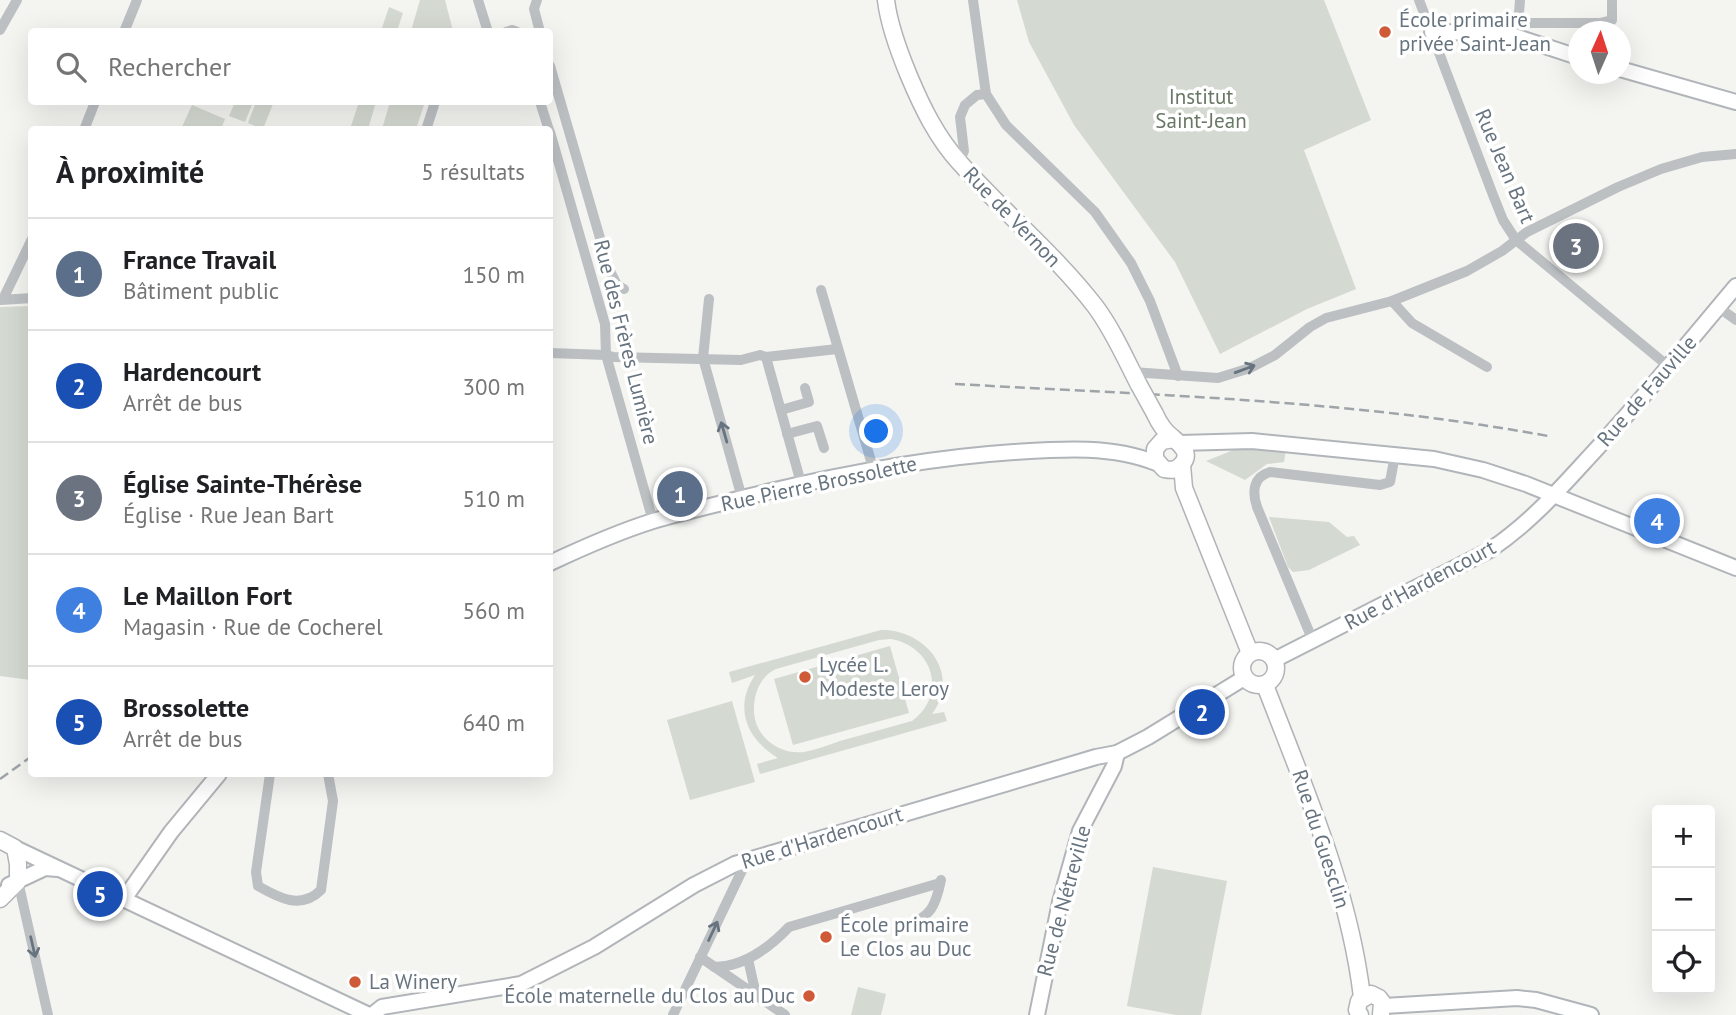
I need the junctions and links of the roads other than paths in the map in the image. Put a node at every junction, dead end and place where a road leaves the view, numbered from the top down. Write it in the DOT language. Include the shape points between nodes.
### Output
graph roads {
  1 [pos="17,0"];
  2 [pos="136,0"];
  3 [pos="478,0"];
  4 [pos="537,0"];
  5 [pos="886,0"];
  6 [pos="973,0"];
  7 [pos="1419,0"];
  8 [pos="1520,0"];
  9 [pos="1612,0"];
  10 [pos="126,28"];
  11 [pos="487,28"];
  12 [pos="539,28"];
  13 [pos="1517,29"];
  14 [pos="0,30"];
  15 [pos="1432,32"];
  16 [pos="1568,52"];
  17 [pos="1631,72"];
  18 [pos="553,77"];
  19 [pos="986,94"];
  20 [pos="1736,102"];
  21 [pos="94,105"];
  22 [pos="434,105"];
  23 [pos="541,105"];
  24 [pos="85,126"];
  25 [pos="427,126"];
  26 [pos="547,126"];
  27 [pos="569,134"];
  28 [pos="553,147"];
  29 [pos="553,151"];
  30 [pos="1736,154"];
  31 [pos="959,162"];
  32 [pos="1516,240"];
  33 [pos="28,247"];
  34 [pos="1736,286"];
  35 [pos="624,289"];
  36 [pos="821,290"];
  37 [pos="28,298"];
  38 [pos="2,299"];
  39 [pos="709,299"];
  40 [pos="1392,301"];
  41 [pos="1718,307"];
  42 [pos="1736,320"];
  43 [pos="837,349"];
  44 [pos="553,353"];
  45 [pos="606,355"];
  46 [pos="766,357"];
  47 [pos="703,358"];
  48 [pos="1668,366"];
  49 [pos="1487,367"];
  50 [pos="1178,376"];
  51 [pos="1136,379"];
  52 [pos="805,388"];
  53 [pos="781,410"];
  54 [pos="787,434"];
  55 [pos="824,448"];
  56 [pos="1170,454"];
  57 [pos="1395,455"];
  58 [pos="873,468"];
  59 [pos="801,483"];
  60 [pos="1555,495"];
  61 [pos="743,498"];
  62 [pos="653,521"];
  63 [pos="553,562"];
  64 [pos="1736,568"];
  65 [pos="1312,641"];
  66 [pos="1250,653"];
  67 [pos="1275,660"];
  68 [pos="1244,678"];
  69 [pos="1265,685"];
  70 [pos="1117,753"];
  71 [pos="217,777"];
  72 [pos="270,777"];
  73 [pos="329,777"];
  74 [pos="7,844"];
  75 [pos="747,860"];
  76 [pos="60,869"];
  77 [pos="18,881"];
  78 [pos="0,890"];
  79 [pos="124,898"];
  80 [pos="0,899"];
  81 [pos="906,928"];
  82 [pos="700,957"];
  83 [pos="748,958"];
  84 [pos="714,967"];
  85 [pos="756,995"];
  86 [pos="1362,997"];
  87 [pos="400,1009"];
  88 [pos="1382,1011"];
  89 [pos="48,1015"];
  90 [pos="371,1015"];
  91 [pos="673,1015"];
  92 [pos="785,1015"];
  93 [pos="1037,1015"];
  94 [pos="1360,1015"];
  95 [pos="1591,1015"];
  1 -- 14 [label="street"];
  2 -- 10 [label="street"];
  3 -- 11 [label="street"];
  4 -- 12 [label="street" via="534,9"];
  5 -- 31 [label="main road, Rue de Vernon" via="902,59 921,104"];
  6 -- 19 [label="street"];
  7 -- 15 [label="street, Rue Jean Bart"];
  8 -- 13 [label="street"];
  9 -- 13 [label="street" via="1612,20"];
  13 -- 15 [label="main road"];
  13 -- 16 [label="main road"];
  15 -- 32 [label="street, Rue Jean Bart" via="1503,220"];
  17 -- 20 [label="main road"];
  18 -- 27 [label="street"];
  19 -- 31 [label="street" via="965,105 960,117 964,151"];
  19 -- 50 [label="street" via="1006,125 1095,212 1131,263"];
  21 -- 24 [label="street"];
  22 -- 25 [label="street"];
  23 -- 26 [label="street, Rue des Frères Lumière"];
  27 -- 28 [label="street"];
  27 -- 35 [label="street" via="609,269"];
  29 -- 45 [label="street, Rue des Frères Lumière" via="605,324"];
  30 -- 32 [label="street" via="1661,169"];
  31 -- 51 [label="main road, Rue de Vernon" via="1096,307"];
  32 -- 40 [label="street" via="1467,271"];
  32 -- 48 [label="street, Rue Jean Bart"];
  33 -- 38 [label="street"];
  34 -- 41 [label="main road, Rue de Fauville"];
  36 -- 43 [label="street"];
  37 -- 38 [label="street"];
  39 -- 47 [label="street"];
  40 -- 49 [label="street" via="1412,323"];
  50 -- 40 [label="street, one-way" via="1218,378 1250,368 1326,318"];
  41 -- 42 [label="street"];
  41 -- 48 [label="main road, Rue de Fauville"];
  43 -- 46 [label="street"];
  43 -- 58 [label="street"];
  44 -- 45 [label="street"];
  45 -- 47 [label="street"];
  45 -- 62 [label="street, Rue des Frères Lumière"];
  46 -- 47 [label="street"];
  46 -- 53 [label="street"];
  61 -- 47 [label="street, one-way"];
  48 -- 60 [label="main road, Rue de Fauville"];
  50 -- 51 [label="street"];
  51 -- 56 [label="main road, Rue de Vernon, bridge"];
  52 -- 53 [label="street" via="809,402"];
  53 -- 54 [label="street"];
  54 -- 55 [label="street" via="817,426"];
  54 -- 59 [label="street"];
  56 -- 57 [label="main road, Rue Pierre Brossolette" via="1219,442 1252,441"];
  56 -- 58 [label="main road, Rue Pierre Brossolette" via="1139,456 1068,449"];
  56 -- 66 [label="main road, Rue de Vernon"];
  57 -- 60 [label="main road, Rue Pierre Brossolette" via="1483,470"];
  57 -- 65 [label="street" via="1390,482 1380,485 1270,472 1263,474 1252,492"];
  58 -- 59 [label="main road, Rue Pierre Brossolette"];
  59 -- 61 [label="main road, Rue Pierre Brossolette"];
  60 -- 64 [label="main road, Rue Pierre Brossolette"];
  60 -- 65 [label="main road, Rue d'Hardencourt" via="1490,550"];
  61 -- 62 [label="main road, Rue Pierre Brossolette"];
  62 -- 63 [label="main road, Rue Pierre Brossolette"];
  65 -- 67 [label="main road, Rue d'Hardencourt"];
  66 -- 67 [label="main road" via="1264,652"];
  66 -- 68 [label="main road" via="1244,659"];
  67 -- 69 [label="main road" via="1275,672"];
  68 -- 69 [label="main road" via="1253,685"];
  68 -- 70 [label="main road, Rue d'Hardencourt"];
  69 -- 86 [label="main road, Rue du Guesclin" via="1335,872"];
  70 -- 75 [label="main road, Rue d'Hardencourt"];
  70 -- 93 [label="main road, Rue de Nétreville" via="1080,831"];
  71 -- 79 [label="main road"];
  72 -- 73 [label="street" via="258,886 291,901 308,901 321,890 333,801"];
  74 -- 76 [label="main road"];
  74 -- 77 [label="main road" via="18,864"];
  82 -- 75 [label="street, one-way"];
  75 -- 87 [label="main road, Rue d'Hardencourt" via="713,874 594,947 521,984"];
  76 -- 77 [label="main road" via="45,868"];
  76 -- 79 [label="main road"];
  77 -- 78 [label="main road"];
  77 -- 80 [label="main road"];
  77 -- 89 [label="street, one-way"];
  79 -- 90 [label="main road"];
  81 -- 83 [label="street" via="927,916 941,881 789,927 772,945"];
  82 -- 84 [label="street"];
  82 -- 91 [label="street"];
  83 -- 84 [label="street"];
  83 -- 85 [label="street"];
  84 -- 85 [label="street"];
  85 -- 92 [label="street"];
  86 -- 88 [label="main road" via="1376,995"];
  86 -- 94 [label="main road, Rue du Guesclin" via="1357,1005"];
  87 -- 90 [label="main road, Rue d'Hardencourt" via="382,1007"];
  88 -- 95 [label="main road" via="1517,998"];
}
